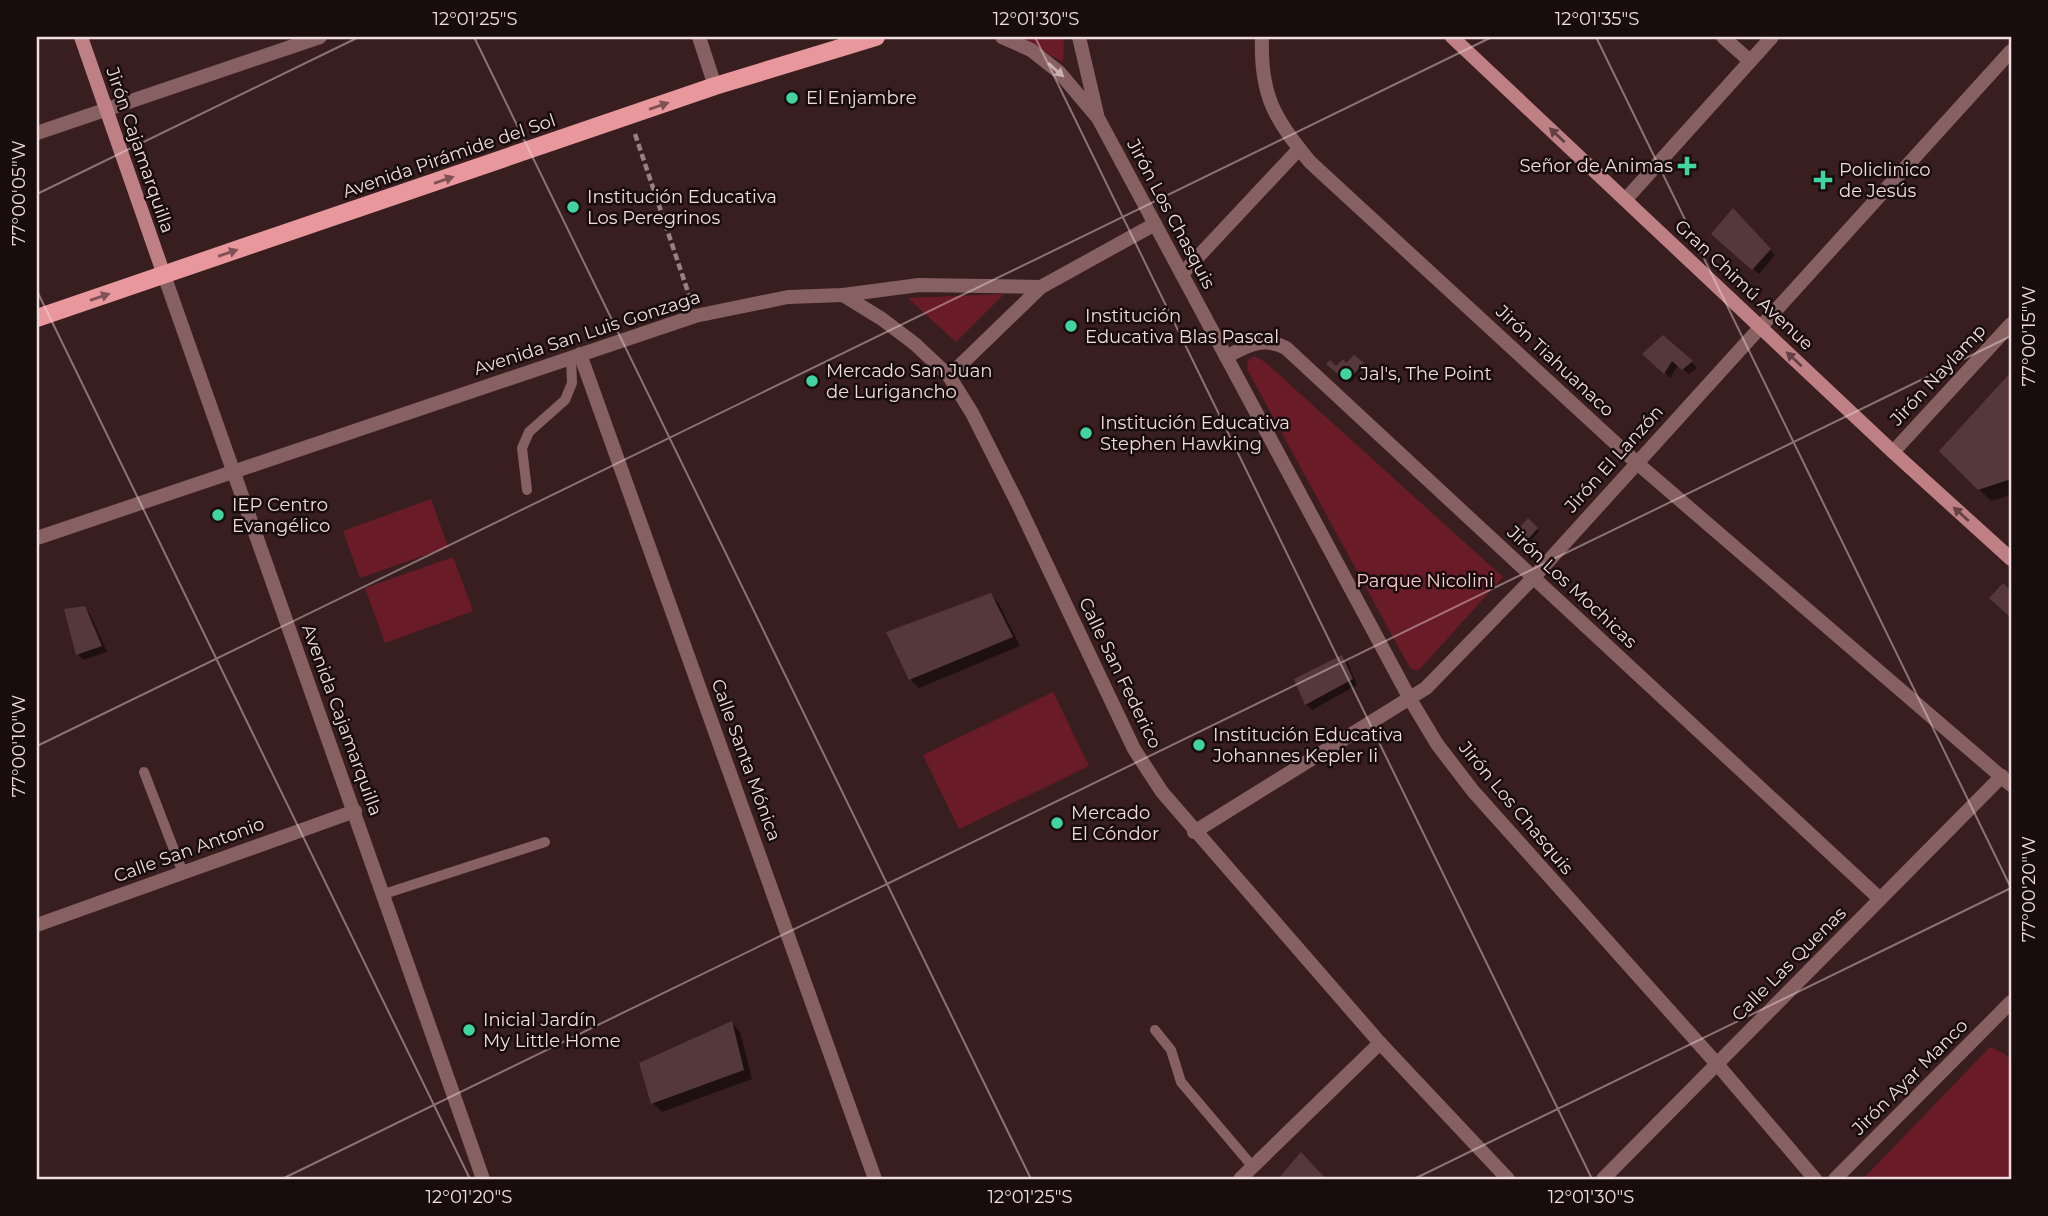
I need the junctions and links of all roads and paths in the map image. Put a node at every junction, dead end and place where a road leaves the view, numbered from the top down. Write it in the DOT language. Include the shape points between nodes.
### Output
graph roads {
  1 [pos="80,37"];
  2 [pos="320,37"];
  3 [pos="699,37"];
  4 [pos="876,37"];
  5 [pos="1002,37"];
  6 [pos="1079,37"];
  7 [pos="1262,37"];
  8 [pos="1452,37"];
  9 [pos="1723,37"];
  10 [pos="1772,37"];
  11 [pos="2011,51"];
  12 [pos="1750,61"];
  13 [pos="715,86"];
  14 [pos="106,109"];
  15 [pos="1098,118"];
  16 [pos="37,133"];
  17 [pos="636,138"];
  18 [pos="1299,149"];
  19 [pos="1626,199"];
  20 [pos="1155,224"];
  21 [pos="1182,274"];
  22 [pos="163,275"];
  23 [pos="1041,287"];
  24 [pos="843,295"];
  25 [pos="695,316"];
  26 [pos="37,318"];
  27 [pos="2011,324"];
  28 [pos="1760,326"];
  29 [pos="576,356"];
  30 [pos="1226,357"];
  31 [pos="949,376"];
  32 [pos="1894,453"];
  33 [pos="1637,463"];
  34 [pos="232,472"];
  35 [pos="527,490"];
  36 [pos="37,538"];
  37 [pos="2011,559"];
  38 [pos="1534,578"];
  39 [pos="1410,699"];
  40 [pos="144,772"];
  41 [pos="2007,780"];
  42 [pos="355,811"];
  43 [pos="1194,832"];
  44 [pos="545,842"];
  45 [pos="183,873"];
  46 [pos="384,894"];
  47 [pos="1880,900"];
  48 [pos="37,925"];
  49 [pos="2009,1010"];
  50 [pos="1155,1030"];
  51 [pos="1380,1043"];
  52 [pos="1717,1064"];
  53 [pos="1253,1167"];
  54 [pos="483,1179"];
  55 [pos="875,1179"];
  56 [pos="1240,1179"];
  57 [pos="1508,1179"];
  58 [pos="1603,1179"];
  59 [pos="1815,1179"];
  60 [pos="1835,1179"];
  1 -- 14 [label="street, Jirón Cajamarquilla"];
  2 -- 14 [label="street"];
  3 -- 13 [label="street"];
  4 -- 13 [label="main road, Avenida Pirámide del Sol"];
  5 -- 15 [label="street, Jirón Los Chasquis, one-way" via="1031,50 1059,72"];
  6 -- 15 [label="street, Jirón Los Chasquis"];
  7 -- 18 [label="street, Jirón Tiahuanaco" via="1266,92 1277,119"];
  19 -- 8 [label="street, Gran Chimú Avenue, one-way"];
  9 -- 12 [label="street"];
  10 -- 12 [label="street"];
  11 -- 28 [label="street, Jirón El Lanzón"];
  12 -- 19 [label="street"];
  22 -- 13 [label="main road, Avenida Pirámide del Sol, one-way"];
  14 -- 16 [label="street"];
  14 -- 22 [label="street, Jirón Cajamarquilla"];
  15 -- 20 [label="street, Jirón Los Chasquis"];
  17 -- 25 [label="path"];
  18 -- 21 [label="street"];
  18 -- 33 [label="street, Jirón Tiahuanaco"];
  19 -- 28 [label="street, Gran Chimú Avenue"];
  20 -- 21 [label="street, Jirón Los Chasquis"];
  20 -- 23 [label="street, Avenida San Luis Gonzaga"];
  21 -- 30 [label="street, Jirón Los Chasquis"];
  26 -- 22 [label="main road, Avenida Pirámide del Sol, one-way"];
  22 -- 34 [label="street, Avenida Cajamarquilla"];
  23 -- 24 [label="street, Avenida San Luis Gonzaga" via="919,285"];
  23 -- 31 [label="street"];
  24 -- 25 [label="street, Avenida San Luis Gonzaga" via="788,298"];
  24 -- 31 [label="street, Calle San Federico" via="915,344"];
  25 -- 29 [label="street, Avenida San Luis Gonzaga"];
  27 -- 32 [label="street, Jirón Naylamp"];
  32 -- 28 [label="street, Gran Chimú Avenue, one-way"];
  28 -- 33 [label="street, Jirón El Lanzón"];
  29 -- 34 [label="street, Avenida San Luis Gonzaga"];
  29 -- 35 [label="lane" via="565,400 529,432 522,448"];
  29 -- 55 [label="street, Calle Santa Mónica"];
  30 -- 38 [label="street, Jirón Los Mochicas" via="1256,343 1286,348"];
  30 -- 39 [label="street, Jirón Los Chasquis"];
  31 -- 43 [label="street, Calle San Federico" via="1012,492 1134,750"];
  37 -- 32 [label="street, Gran Chimú Avenue, one-way"];
  33 -- 38 [label="street, Jirón El Lanzón"];
  33 -- 41 [label="street, Jirón Tiahuanaco"];
  34 -- 36 [label="street, Avenida San Luis Gonzaga"];
  34 -- 42 [label="street, Avenida Cajamarquilla"];
  38 -- 39 [label="street, Jirón El Lanzón"];
  38 -- 47 [label="street, Jirón Los Mochicas"];
  39 -- 43 [label="street, Jirón El Lanzón"];
  39 -- 52 [label="street, Jirón Los Chasquis" via="1473,791"];
  40 -- 45 [label="lane"];
  41 -- 47 [label="street, Calle Las Quenas"];
  42 -- 45 [label="street, Calle San Antonio"];
  42 -- 46 [label="street, Avenida Cajamarquilla"];
  43 -- 51 [label="street, Calle San Federico"];
  44 -- 46 [label="lane"];
  45 -- 48 [label="street, Calle San Antonio"];
  46 -- 54 [label="street, Avenida Cajamarquilla"];
  47 -- 52 [label="street, Calle Las Quenas"];
  49 -- 60 [label="street, Jirón Ayar Manco"];
  50 -- 53 [label="lane" via="1176,1061 1181,1083"];
  51 -- 53 [label="street"];
  51 -- 57 [label="street, Calle San Federico"];
  52 -- 58 [label="street, Calle Las Quenas"];
  52 -- 59 [label="street, Jirón Los Chasquis"];
  53 -- 56 [label="street"];
}
